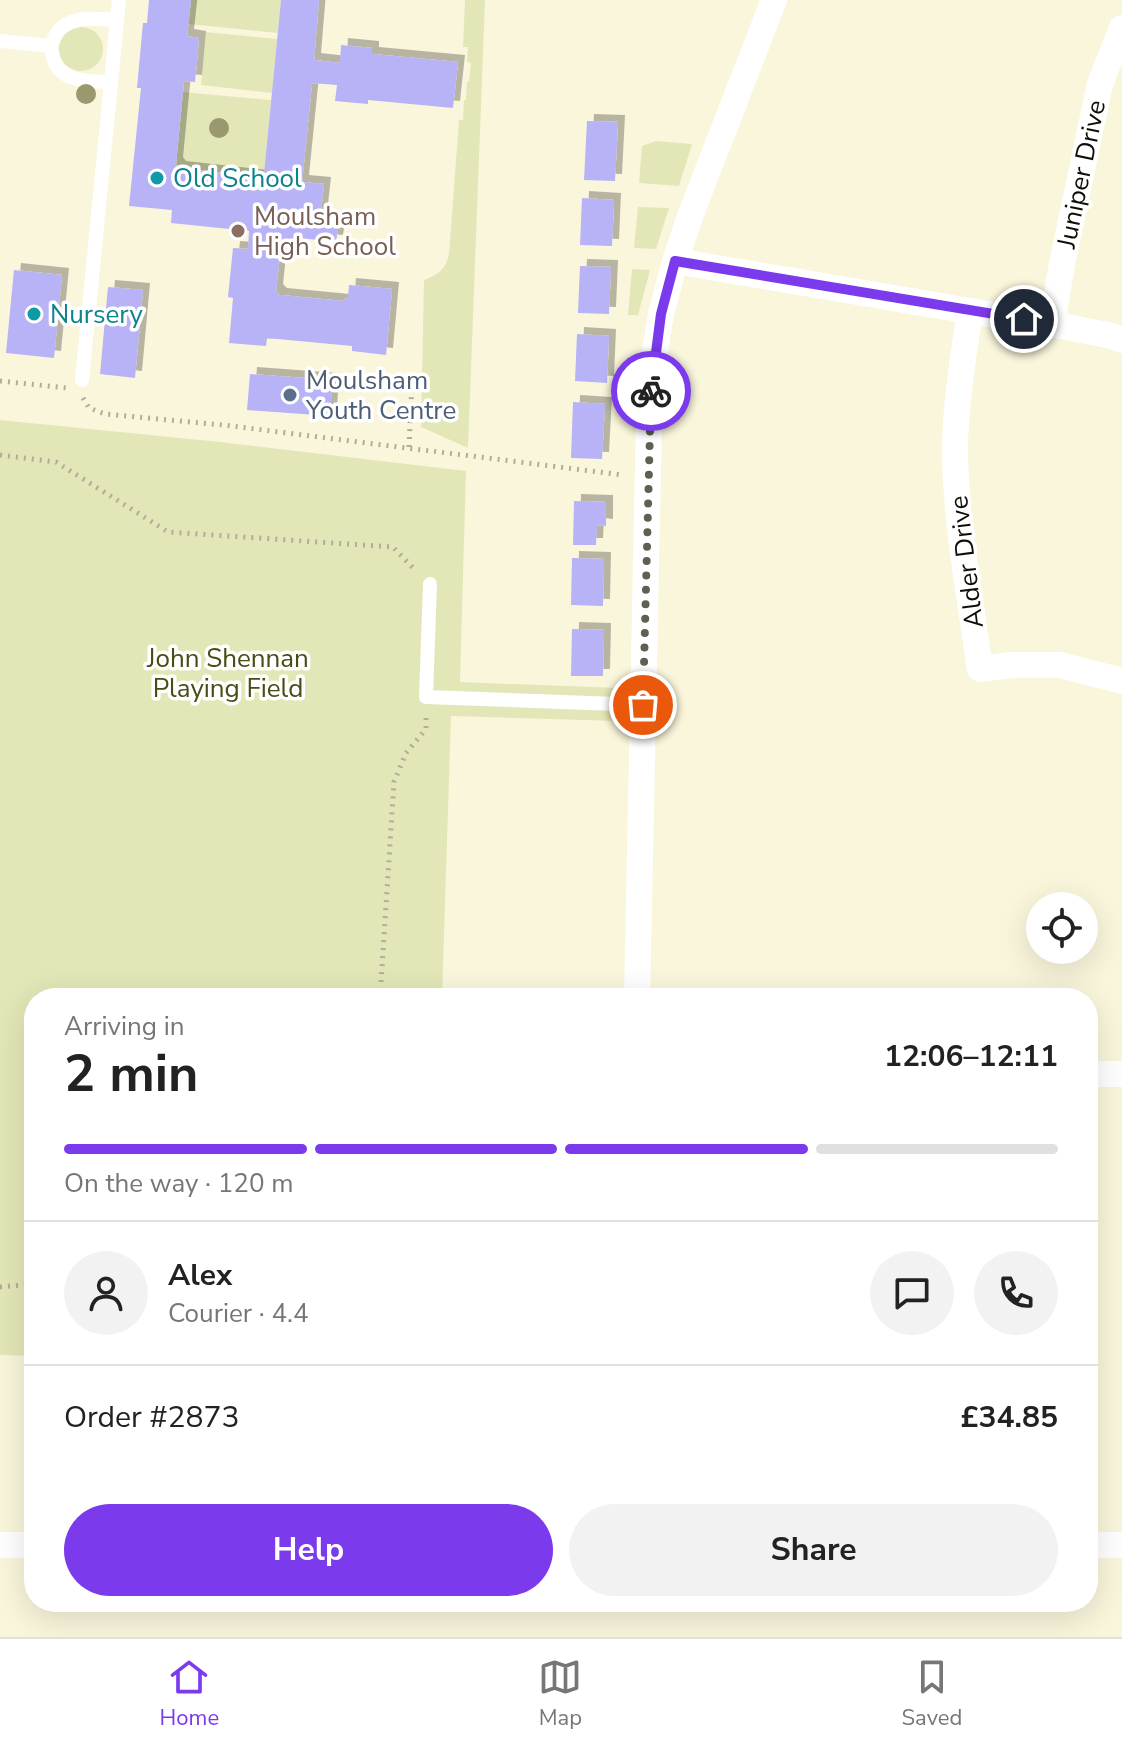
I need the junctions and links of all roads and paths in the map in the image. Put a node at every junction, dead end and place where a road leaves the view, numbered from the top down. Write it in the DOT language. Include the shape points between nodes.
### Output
graph roads {
  1 [pos="119,0"];
  2 [pos="774,0"];
  3 [pos="117,20"];
  4 [pos="1122,28"];
  5 [pos="0,41"];
  6 [pos="50,46"];
  7 [pos="111,82"];
  8 [pos="675,261"];
  9 [pos="970,311"];
  10 [pos="1052,324"];
  11 [pos="1122,340"];
  12 [pos="0,381"];
  13 [pos="412,381"];
  14 [pos="82,385"];
  15 [pos="409,447"];
  16 [pos="0,455"];
  17 [pos="648,478"];
  18 [pos="430,584"];
  19 [pos="1122,681"];
  20 [pos="426,697"];
  21 [pos="643,705"];
  22 [pos="381,988"];
  23 [pos="637,988"];
  24 [pos="1098,1074"];
  25 [pos="1122,1074"];
  26 [pos="24,1285"];
  27 [pos="0,1287"];
  28 [pos="0,1545"];
  29 [pos="24,1545"];
  30 [pos="1098,1545"];
  31 [pos="1122,1545"];
  1 -- 3 [label="lane"];
  2 -- 8 [label="street"];
  3 -- 6 [label="lane" via="74,21 59,29"];
  3 -- 7 [label="lane"];
  4 -- 10 [label="street, Juniper Drive" via="1100,84"];
  5 -- 6 [label="lane"];
  6 -- 7 [label="lane" via="65,75"];
  7 -- 14 [label="lane"];
  8 -- 9 [label="street"];
  8 -- 17 [label="street" via="652,370"];
  9 -- 10 [label="street"];
  9 -- 19 [label="street, Alder Drive" via="955,452 980,669 1060,665"];
  10 -- 11 [label="street"];
  12 -- 14 [label="path"];
  13 -- 15 [label="path"];
  14 -- 15 [label="path" via="89,408 105,414"];
  15 -- 17 [label="path"];
  16 -- 18 [label="path" via="56,462 168,532 393,547"];
  17 -- 21 [label="street"];
  18 -- 20 [label="lane"];
  20 -- 21 [label="lane"];
  20 -- 22 [label="path" via="426,729 406,753 394,782"];
  21 -- 23 [label="street"];
  24 -- 25 [label="street"];
  26 -- 27 [label="path"];
  28 -- 29 [label="street"];
  30 -- 31 [label="street"];
}
